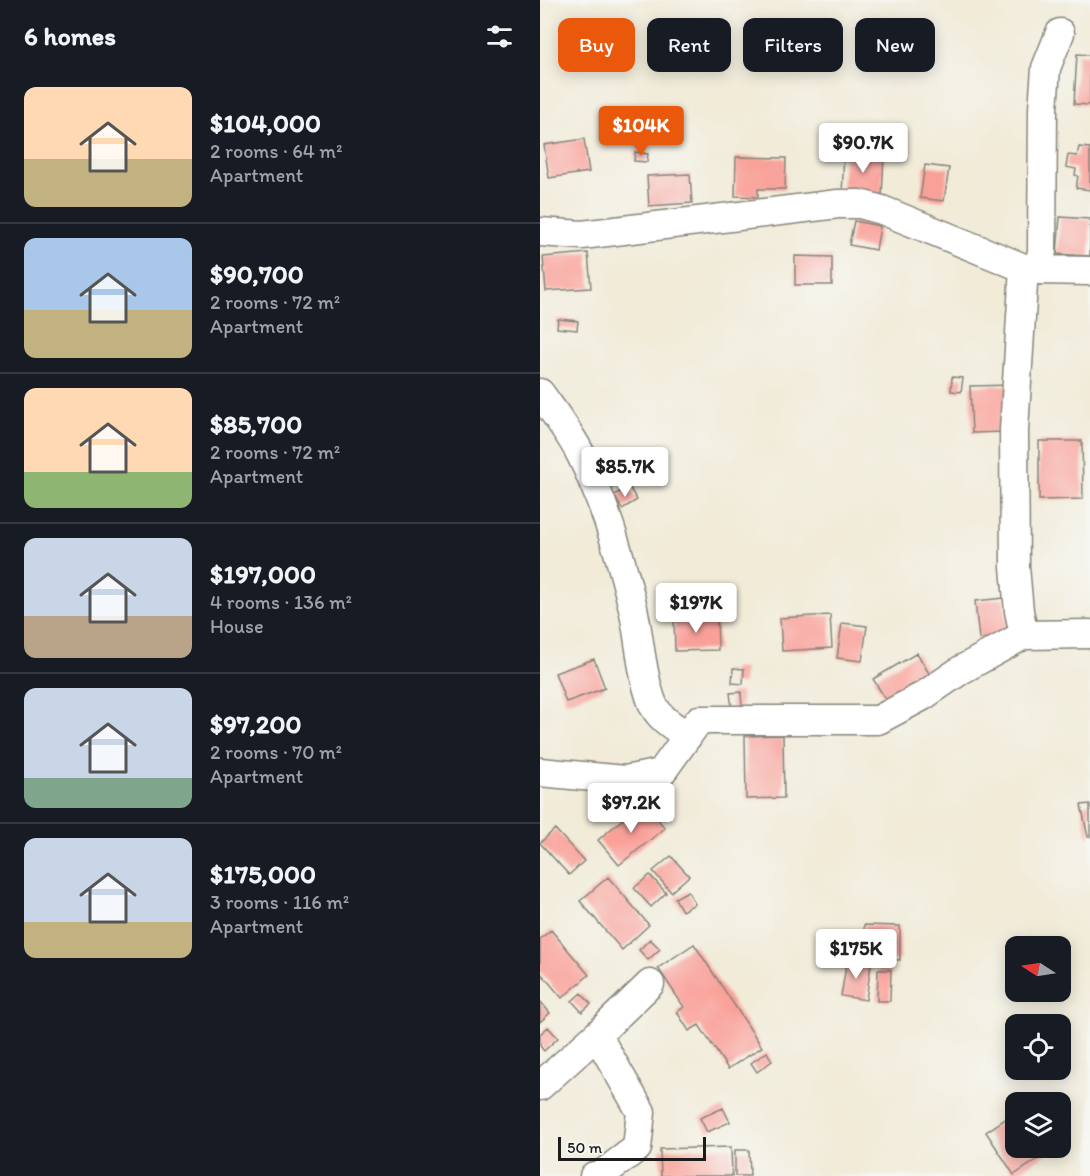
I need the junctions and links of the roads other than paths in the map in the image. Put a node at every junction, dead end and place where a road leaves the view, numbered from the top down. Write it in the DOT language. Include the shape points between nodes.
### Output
graph roads {
  1 [pos="1060,33"];
  2 [pos="540,232"];
  3 [pos="1031,269"];
  4 [pos="1090,271"];
  5 [pos="540,393"];
  6 [pos="1090,634"];
  7 [pos="1024,635"];
  8 [pos="688,736"];
  9 [pos="540,772"];
  10 [pos="650,984"];
  11 [pos="597,1035"];
  12 [pos="540,1086"];
  13 [pos="594,1176"];
  1 -- 3 [label="street" via="1046,68 1042,251"];
  2 -- 3 [label="street" via="582,235 860,204"];
  3 -- 4 [label="street"];
  3 -- 7 [label="street" via="1014,453 1015,567"];
  5 -- 8 [label="street" via="583,458 606,518 633,608 653,705 667,723"];
  6 -- 7 [label="street"];
  7 -- 8 [label="street" via="878,720 699,720"];
  8 -- 9 [label="street" via="661,773 625,780"];
  10 -- 11 [label="street"];
  11 -- 12 [label="street"];
  11 -- 13 [label="street" via="642,1112 637,1148 602,1175"];
}
